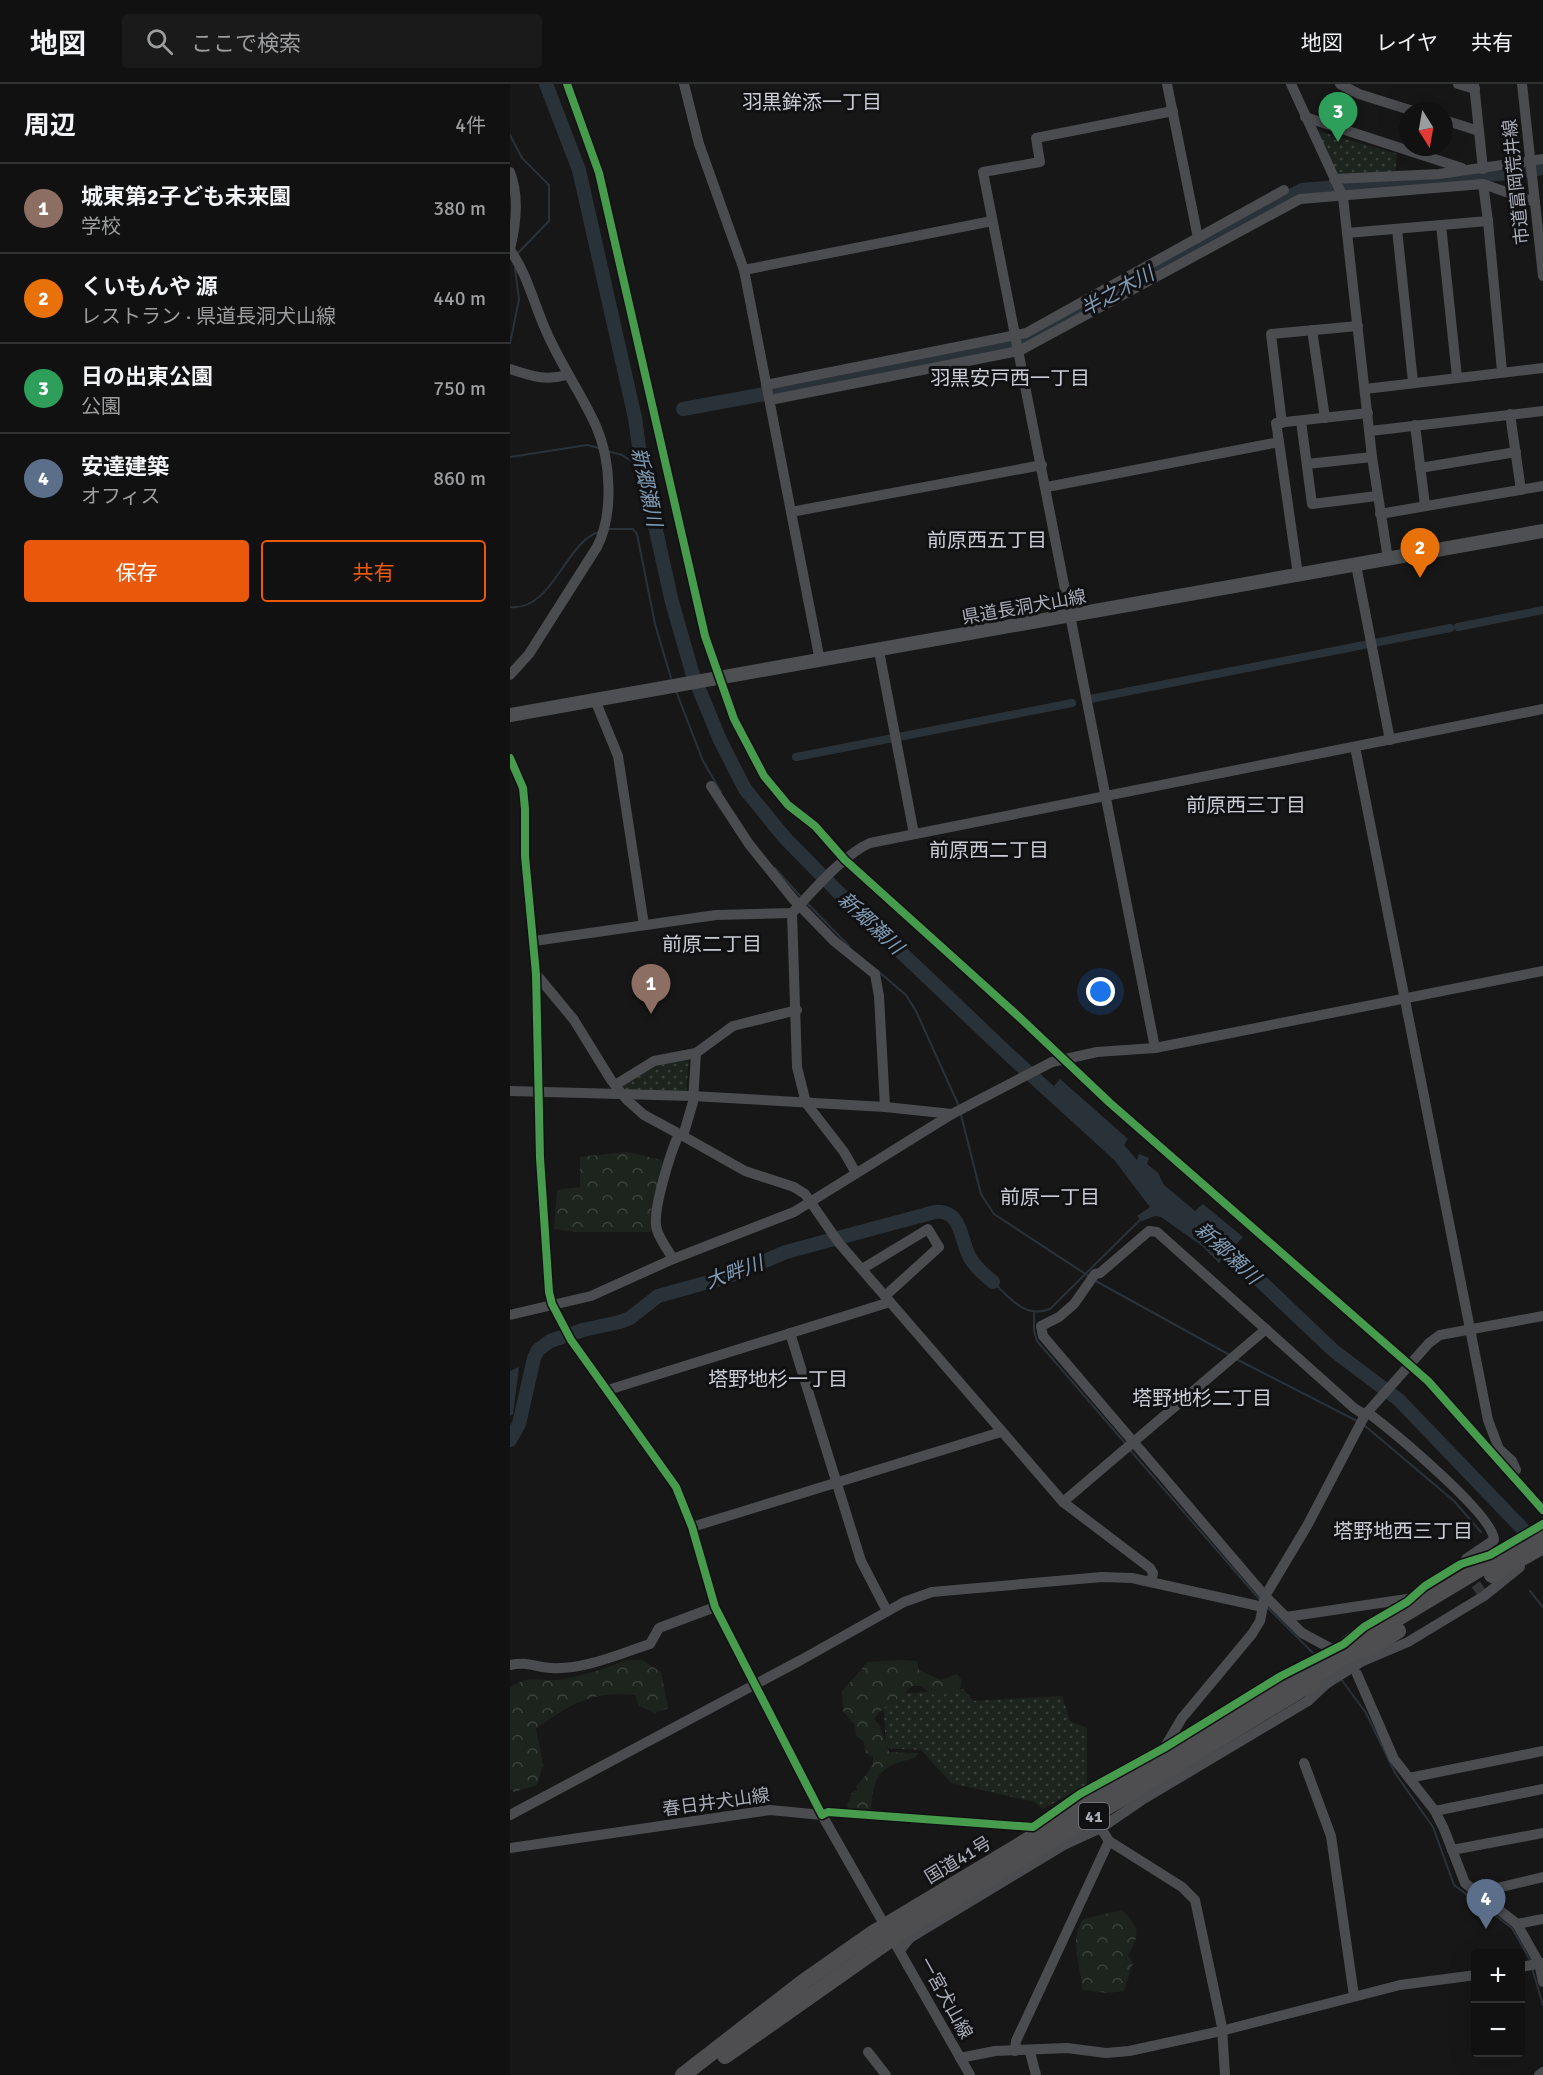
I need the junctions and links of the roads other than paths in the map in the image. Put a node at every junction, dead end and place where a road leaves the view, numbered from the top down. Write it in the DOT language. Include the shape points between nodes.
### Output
graph roads {
  1 [pos="567,84"];
  2 [pos="684,84"];
  3 [pos="1167,84"];
  4 [pos="1292,84"];
  5 [pos="1340,84"];
  6 [pos="1458,84"];
  7 [pos="1522,84"];
  8 [pos="1474,87"];
  9 [pos="1399,107"];
  10 [pos="1173,111"];
  11 [pos="1305,117"];
  12 [pos="1453,123"];
  13 [pos="1479,131"];
  14 [pos="1543,159"];
  15 [pos="1530,162"];
  16 [pos="1483,169"];
  17 [pos="1466,170"];
  18 [pos="510,172"];
  19 [pos="1334,179"];
  20 [pos="1537,181"];
  21 [pos="1483,184"];
  22 [pos="1284,190"];
  23 [pos="1341,195"];
  24 [pos="1535,202"];
  25 [pos="992,221"];
  26 [pos="1488,221"];
  27 [pos="1540,224"];
  28 [pos="1441,225"];
  29 [pos="1397,229"];
  30 [pos="1347,233"];
  31 [pos="1198,238"];
  32 [pos="510,250"];
  33 [pos="744,270"];
  34 [pos="1543,276"];
  35 [pos="1358,326"];
  36 [pos="1312,330"];
  37 [pos="1017,344"];
  38 [pos="1543,368"];
  39 [pos="510,369"];
  40 [pos="1502,371"];
  41 [pos="567,375"];
  42 [pos="1457,377"];
  43 [pos="1413,382"];
  44 [pos="766,385"];
  45 [pos="1365,389"];
  46 [pos="770,400"];
  47 [pos="1543,411"];
  48 [pos="1368,413"];
  49 [pos="1510,414"];
  50 [pos="1325,418"];
  51 [pos="1301,421"];
  52 [pos="1282,423"];
  53 [pos="1415,425"];
  54 [pos="1370,431"];
  55 [pos="1278,441"];
  56 [pos="1516,452"];
  57 [pos="1372,457"];
  58 [pos="1306,464"];
  59 [pos="1042,465"];
  60 [pos="1419,468"];
  61 [pos="1543,486"];
  62 [pos="1047,487"];
  63 [pos="1521,490"];
  64 [pos="1377,495"];
  65 [pos="1425,506"];
  66 [pos="791,512"];
  67 [pos="1380,514"];
  68 [pos="1543,531"];
  69 [pos="1388,559"];
  70 [pos="1356,565"];
  71 [pos="1298,575"];
  72 [pos="1070,617"];
  73 [pos="879,651"];
  74 [pos="820,661"];
  75 [pos="510,675"];
  76 [pos="719,678"];
  77 [pos="595,700"];
  78 [pos="1543,709"];
  79 [pos="510,715"];
  80 [pos="1390,740"];
  81 [pos="1355,747"];
  82 [pos="510,758"];
  83 [pos="711,786"];
  84 [pos="1105,796"];
  85 [pos="914,834"];
  86 [pos="846,860"];
  87 [pos="796,909"];
  88 [pos="644,925"];
  89 [pos="534,941"];
  90 [pos="1543,971"];
  91 [pos="536,974"];
  92 [pos="1405,1000"];
  93 [pos="797,1010"];
  94 [pos="1155,1048"];
  95 [pos="696,1053"];
  96 [pos="1062,1058"];
  97 [pos="619,1089"];
  98 [pos="510,1091"];
  99 [pos="538,1093"];
  100 [pos="692,1096"];
  101 [pos="806,1103"];
  102 [pos="885,1107"];
  103 [pos="952,1114"];
  104 [pos="681,1135"];
  105 [pos="856,1173"];
  106 [pos="808,1203"];
  107 [pos="673,1259"];
  108 [pos="862,1269"];
  109 [pos="887,1299"];
  110 [pos="552,1304"];
  111 [pos="510,1315"];
  112 [pos="1543,1316"];
  113 [pos="1266,1329"];
  114 [pos="1470,1330"];
  115 [pos="790,1333"];
  116 [pos="1409,1365"];
  117 [pos="608,1390"];
  118 [pos="1363,1418"];
  119 [pos="1001,1432"];
  120 [pos="1133,1442"];
  121 [pos="1512,1474"];
  122 [pos="836,1482"];
  123 [pos="1063,1502"];
  124 [pos="1543,1509"];
  125 [pos="1543,1524"];
  126 [pos="692,1527"];
  127 [pos="1543,1531"];
  128 [pos="1543,1546"];
  129 [pos="1543,1553"];
  130 [pos="1461,1564"];
  131 [pos="1498,1565"];
  132 [pos="1151,1582"];
  133 [pos="1411,1599"];
  134 [pos="1264,1601"];
  135 [pos="715,1607"];
  136 [pos="887,1611"];
  137 [pos="1286,1617"];
  138 [pos="1330,1648"];
  139 [pos="510,1665"];
  140 [pos="1357,1674"];
  141 [pos="755,1684"];
  142 [pos="1164,1748"];
  143 [pos="1543,1751"];
  144 [pos="1304,1763"];
  145 [pos="1409,1778"];
  146 [pos="1543,1789"];
  147 [pos="1435,1811"];
  148 [pos="510,1815"];
  149 [pos="822,1815"];
  150 [pos="1098,1824"];
  151 [pos="1543,1833"];
  152 [pos="1109,1842"];
  153 [pos="510,1848"];
  154 [pos="1452,1850"];
  155 [pos="1543,1877"];
  156 [pos="1476,1893"];
  157 [pos="1543,1919"];
  158 [pos="1517,1924"];
  159 [pos="893,1938"];
  160 [pos="1541,1963"];
  161 [pos="1525,1966"];
  162 [pos="1471,1976"];
  163 [pos="803,1982"];
  164 [pos="1543,1982"];
  165 [pos="1354,1996"];
  166 [pos="1221,2031"];
  167 [pos="1015,2051"];
  168 [pos="868,2052"];
  169 [pos="1030,2052"];
  170 [pos="960,2058"];
  171 [pos="1543,2072"];
  172 [pos="704,2073"];
  173 [pos="672,2075"];
  174 [pos="684,2075"];
  175 [pos="886,2075"];
  176 [pos="970,2075"];
  177 [pos="1036,2075"];
  178 [pos="1225,2075"];
  179 [pos="1539,2075"];
  1 -- 76 [label="street" via="599,173 694,592"];
  2 -- 33 [label="street" via="699,144"];
  3 -- 10 [label="street"];
  4 -- 11 [label="street"];
  5 -- 9 [label="street"];
  6 -- 8 [label="street"];
  7 -- 15 [label="street, 市道富岡荒井線"];
  8 -- 13 [label="street"];
  10 -- 25 [label="street" via="1036,138 1040,162 983,172"];
  10 -- 31 [label="street"];
  11 -- 17 [label="street"];
  11 -- 19 [label="street"];
  12 -- 13 [label="street"];
  13 -- 16 [label="street"];
  14 -- 15 [label="street"];
  15 -- 16 [label="street"];
  15 -- 20 [label="street, 市道富岡荒井線"];
  16 -- 17 [label="street"];
  17 -- 19 [label="street" via="1396,178"];
  18 -- 32 [label="street" via="515,191"];
  19 -- 23 [label="street"];
  20 -- 24 [label="street, 市道富岡荒井線"];
  21 -- 23 [label="street"];
  21 -- 24 [label="street"];
  21 -- 26 [label="street"];
  22 -- 31 [label="street"];
  23 -- 30 [label="street"];
  23 -- 37 [label="street" via="1300,199"];
  24 -- 27 [label="street, 市道富岡荒井線"];
  25 -- 33 [label="street"];
  25 -- 37 [label="street"];
  26 -- 28 [label="street"];
  26 -- 40 [label="street"];
  27 -- 34 [label="street, 市道富岡荒井線"];
  28 -- 29 [label="street"];
  28 -- 42 [label="street"];
  29 -- 30 [label="street"];
  29 -- 43 [label="street"];
  30 -- 35 [label="street"];
  31 -- 37 [label="street" via="1026,333"];
  32 -- 41 [label="street" via="521,265"];
  33 -- 44 [label="street"];
  35 -- 36 [label="street"];
  35 -- 45 [label="street"];
  36 -- 50 [label="street"];
  36 -- 52 [label="street" via="1271,334"];
  37 -- 44 [label="street"];
  37 -- 46 [label="street"];
  37 -- 59 [label="street"];
  38 -- 40 [label="street"];
  39 -- 41 [label="street" via="538,379"];
  40 -- 42 [label="street"];
  41 -- 75 [label="street" via="600,440 609,493 604,531 565,601"];
  42 -- 43 [label="street"];
  43 -- 45 [label="street"];
  44 -- 46 [label="street"];
  45 -- 48 [label="street"];
  46 -- 66 [label="street"];
  47 -- 49 [label="street"];
  48 -- 50 [label="street"];
  48 -- 54 [label="street"];
  49 -- 53 [label="street"];
  49 -- 56 [label="street"];
  50 -- 51 [label="street"];
  51 -- 52 [label="street"];
  51 -- 58 [label="street"];
  52 -- 55 [label="street" via="1276,423"];
  53 -- 54 [label="street"];
  53 -- 60 [label="street"];
  54 -- 57 [label="street"];
  55 -- 62 [label="street"];
  55 -- 71 [label="street"];
  56 -- 60 [label="street"];
  56 -- 63 [label="street"];
  57 -- 58 [label="street"];
  57 -- 64 [label="street"];
  58 -- 64 [label="street" via="1312,504"];
  59 -- 62 [label="street"];
  59 -- 66 [label="street"];
  60 -- 65 [label="street"];
  61 -- 63 [label="street"];
  62 -- 72 [label="street"];
  63 -- 65 [label="street"];
  64 -- 67 [label="street"];
  65 -- 67 [label="street"];
  66 -- 74 [label="street"];
  67 -- 69 [label="street"];
  68 -- 69 [label="main road, 県道長洞犬山線"];
  69 -- 70 [label="main road, 県道長洞犬山線"];
  70 -- 71 [label="main road, 県道長洞犬山線"];
  70 -- 80 [label="street"];
  71 -- 72 [label="main road, 県道長洞犬山線"];
  72 -- 73 [label="main road, 県道長洞犬山線"];
  72 -- 84 [label="street"];
  73 -- 74 [label="main road, 県道長洞犬山線"];
  73 -- 85 [label="street"];
  74 -- 76 [label="main road, 県道長洞犬山線"];
  76 -- 77 [label="main road, 県道長洞犬山線"];
  76 -- 86 [label="street" via="743,738 765,776 788,805 815,826"];
  77 -- 79 [label="main road, 県道長洞犬山線"];
  77 -- 88 [label="street" via="618,756"];
  78 -- 80 [label="street"];
  80 -- 81 [label="street"];
  81 -- 84 [label="street"];
  81 -- 92 [label="street"];
  82 -- 89 [label="street" via="524,797 525,856"];
  83 -- 87 [label="street"];
  84 -- 85 [label="street"];
  84 -- 94 [label="street"];
  85 -- 86 [label="street" via="870,843"];
  86 -- 87 [label="street"];
  86 -- 96 [label="street"];
  87 -- 88 [label="street"];
  87 -- 93 [label="street"];
  87 -- 102 [label="street" via="875,974"];
  88 -- 89 [label="street"];
  89 -- 91 [label="street"];
  90 -- 92 [label="street"];
  91 -- 97 [label="street" via="574,1020"];
  91 -- 99 [label="street"];
  92 -- 94 [label="street"];
  92 -- 114 [label="street"];
  93 -- 95 [label="street" via="733,1026"];
  93 -- 101 [label="street" via="798,1067"];
  94 -- 96 [label="street"];
  95 -- 97 [label="street" via="654,1061"];
  95 -- 100 [label="street"];
  96 -- 103 [label="street"];
  96 -- 116 [label="street"];
  97 -- 99 [label="street"];
  97 -- 100 [label="street"];
  97 -- 104 [label="street" via="644,1114"];
  98 -- 99 [label="street"];
  99 -- 110 [label="street"];
  100 -- 101 [label="street"];
  100 -- 104 [label="street"];
  101 -- 102 [label="street"];
  101 -- 105 [label="street"];
  102 -- 103 [label="street"];
  103 -- 105 [label="street"];
  104 -- 106 [label="street" via="745,1171 799,1190"];
  104 -- 107 [label="street" via="670,1154 656,1229"];
  105 -- 106 [label="street"];
  106 -- 107 [label="street"];
  106 -- 108 [label="street"];
  107 -- 110 [label="street" via="591,1296"];
  108 -- 109 [label="street"];
  108 -- 109 [label="street" via="928,1229 939,1247"];
  109 -- 115 [label="street"];
  109 -- 119 [label="street"];
  110 -- 111 [label="street"];
  110 -- 117 [label="street" via="568,1335"];
  112 -- 114 [label="street"];
  113 -- 118 [label="street"];
  113 -- 120 [label="street"];
  113 -- 120 [label="street" via="1157,1232 1149,1231 1092,1278 1082,1295 1059,1317 1043,1323 1043,1336"];
  114 -- 116 [label="street" via="1440,1335"];
  114 -- 121 [label="street" via="1488,1420 1499,1449 1516,1470"];
  115 -- 117 [label="street"];
  115 -- 122 [label="street"];
  116 -- 118 [label="street"];
  116 -- 121 [label="street"];
  117 -- 126 [label="street" via="664,1467 684,1502"];
  118 -- 130 [label="street" via="1394,1432 1489,1525 1494,1540"];
  118 -- 134 [label="street"];
  119 -- 122 [label="street"];
  119 -- 123 [label="street"];
  120 -- 123 [label="street"];
  120 -- 134 [label="street"];
  121 -- 124 [label="street"];
  122 -- 126 [label="street"];
  122 -- 136 [label="street" via="861,1561"];
  123 -- 132 [label="street" via="1150,1568"];
  125 -- 131 [label="street"];
  126 -- 135 [label="street"];
  127 -- 131 [label="highway, 国道41号 / 41"];
  128 -- 131 [label="highway, 国道41号 / 41"];
  129 -- 131 [label="street"];
  130 -- 131 [label="street"];
  130 -- 133 [label="street, 春日井犬山線"];
  131 -- 150 [label="street, bridge" via="1489,1593 1408,1642 1361,1662 1326,1684 1308,1701"];
  131 -- 159 [label="highway, 国道41号 / 41"];
  132 -- 134 [label="street"];
  132 -- 136 [label="street" via="1102,1577 932,1592"];
  133 -- 137 [label="street"];
  133 -- 142 [label="street, 春日井犬山線, bridge" via="1344,1644 1281,1676"];
  134 -- 137 [label="street"];
  134 -- 142 [label="street" via="1260,1621 1252,1634 1182,1718"];
  135 -- 139 [label="street" via="659,1628 650,1644 591,1662 550,1668 524,1662"];
  135 -- 141 [label="street"];
  136 -- 141 [label="street"];
  137 -- 138 [label="street" via="1302,1633"];
  140 -- 145 [label="street" via="1394,1759"];
  141 -- 148 [label="street"];
  141 -- 149 [label="street"];
  142 -- 149 [label="street, 春日井犬山線" via="1029,1829 828,1812"];
  143 -- 145 [label="street"];
  144 -- 165 [label="street" via="1331,1836"];
  145 -- 147 [label="street"];
  146 -- 147 [label="street"];
  147 -- 154 [label="street"];
  149 -- 153 [label="street, 春日井犬山線" via="770,1810"];
  149 -- 159 [label="street"];
  150 -- 152 [label="street"];
  150 -- 159 [label="street" via="910,1938"];
  151 -- 154 [label="street"];
  152 -- 166 [label="street" via="1182,1887 1195,1900"];
  152 -- 167 [label="street" via="1016,2041"];
  154 -- 156 [label="street" via="1465,1883"];
  155 -- 156 [label="street"];
  156 -- 158 [label="street"];
  157 -- 158 [label="street"];
  158 -- 160 [label="street"];
  159 -- 163 [label="highway, 国道41号 / 41"];
  159 -- 170 [label="street, 一宮犬山線"];
  159 -- 172 [label="highway, 国道41号 / 41"];
  160 -- 161 [label="street"];
  160 -- 164 [label="street"];
  162 -- 165 [label="street"];
  163 -- 173 [label="highway" via="770,2000"];
  163 -- 174 [label="highway, 国道41号 / 41"];
  165 -- 166 [label="street"];
  166 -- 169 [label="street" via="1106,2053 1067,2049"];
  166 -- 178 [label="street"];
  167 -- 169 [label="street"];
  167 -- 170 [label="street"];
  168 -- 175 [label="street"];
  169 -- 177 [label="street"];
  170 -- 176 [label="street, 一宮犬山線"];
  171 -- 179 [label="street"];
}
